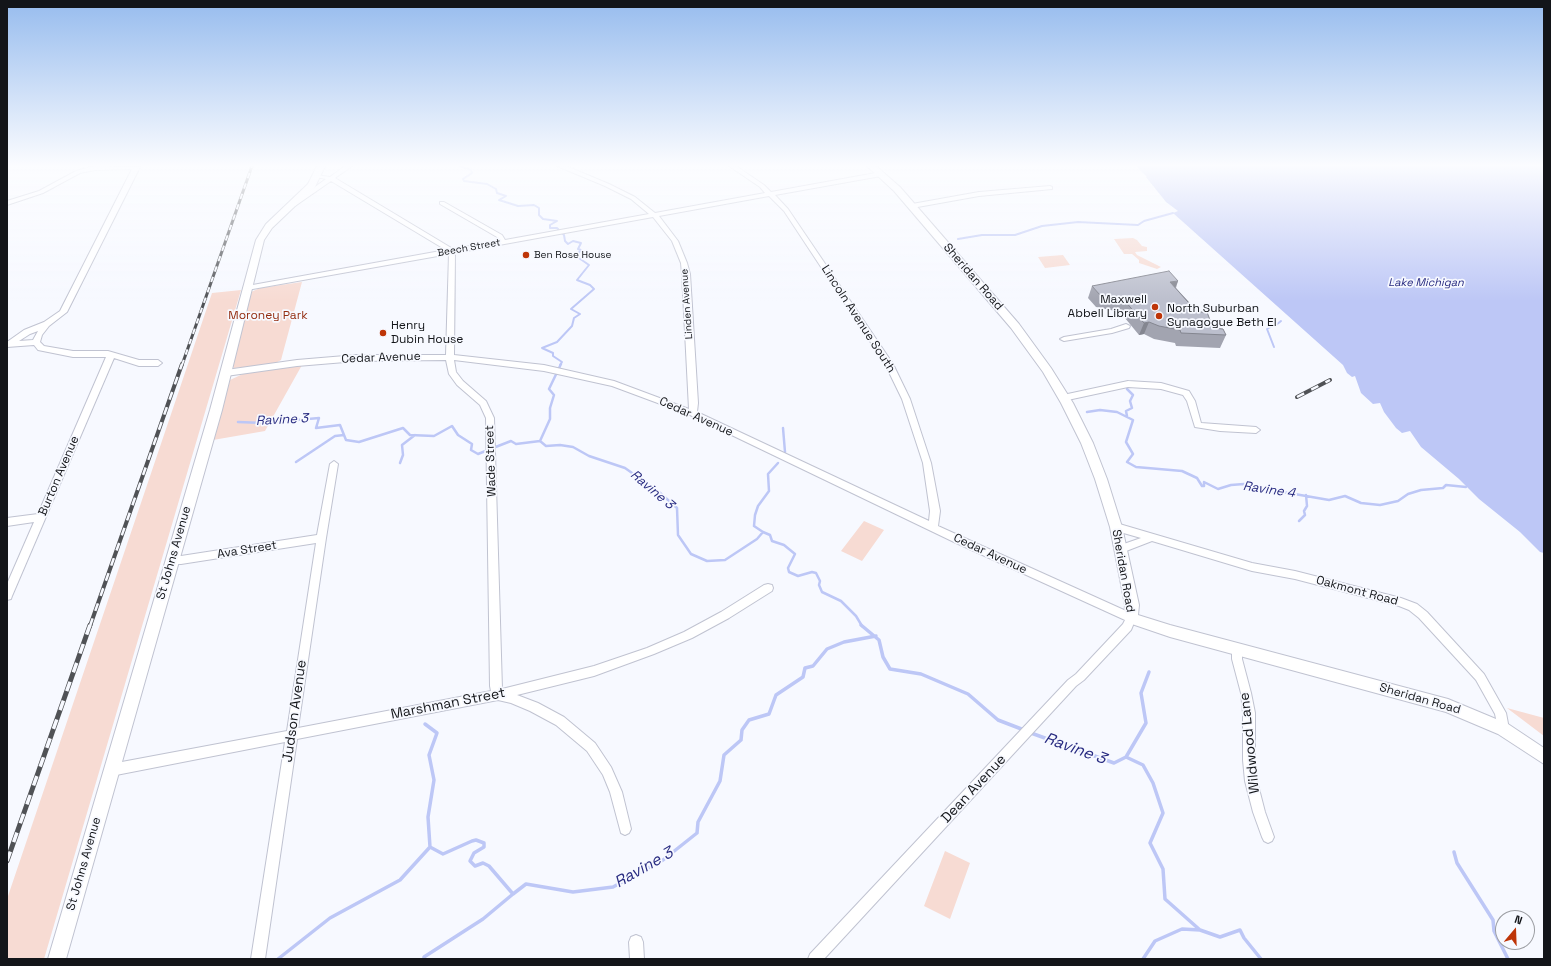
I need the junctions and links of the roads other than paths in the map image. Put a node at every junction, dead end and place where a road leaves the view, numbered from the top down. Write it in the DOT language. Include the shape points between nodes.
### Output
graph roads {
  1 [pos="114,211"];
  2 [pos="285,211"];
  3 [pos="385,211"];
  4 [pos="456,211"];
  5 [pos="649,211"];
  6 [pos="676,211"];
  7 [pos="787,211"];
  8 [pos="916,211"];
  9 [pos="654,215"];
  10 [pos="503,242"];
  11 [pos="452,251"];
  12 [pos="247,288"];
  13 [pos="47,324"];
  14 [pos="1126,326"];
  15 [pos="1064,339"];
  16 [pos="36,342"];
  17 [pos="8,345"];
  18 [pos="111,355"];
  19 [pos="449,357"];
  20 [pos="158,363"];
  21 [pos="226,373"];
  22 [pos="1063,398"];
  23 [pos="693,413"];
  24 [pos="1256,430"];
  25 [pos="334,464"];
  26 [pos="42,517"];
  27 [pos="7,522"];
  28 [pos="933,527"];
  29 [pos="1116,527"];
  30 [pos="321,538"];
  31 [pos="1151,538"];
  32 [pos="1121,549"];
  33 [pos="172,560"];
  34 [pos="768,588"];
  35 [pos="7,596"];
  36 [pos="1131,618"];
  37 [pos="1237,649"];
  38 [pos="498,695"];
  39 [pos="1503,729"];
  40 [pos="293,734"];
  41 [pos="1544,757"];
  42 [pos="111,770"];
  43 [pos="625,829"];
  44 [pos="1268,837"];
  45 [pos="636,942"];
  46 [pos="57,959"];
  47 [pos="258,959"];
  48 [pos="637,959"];
  49 [pos="815,959"];
  1 -- 13 [label="street" via="63,312"];
  2 -- 12 [label="street, St Johns Avenue" via="269,226 260,240"];
  3 -- 11 [label="street"];
  4 -- 10 [label="street" via="500,236"];
  5 -- 9 [label="street, Linden Avenue"];
  6 -- 9 [label="street, Beech Street"];
  7 -- 28 [label="street, Lincoln Avenue South" via="889,364 906,399 926,457 935,511"];
  8 -- 22 [label="street, Sheridan Road" via="1015,326 1043,363"];
  9 -- 10 [label="street, Beech Street"];
  9 -- 23 [label="street, Linden Avenue" via="675,241 684,264 690,327"];
  10 -- 11 [label="street, Beech Street"];
  11 -- 12 [label="street, Beech Street"];
  11 -- 19 [label="street, Wade Street"];
  12 -- 21 [label="street, St Johns Avenue"];
  13 -- 16 [label="street"];
  13 -- 17 [label="street" via="27,332"];
  14 -- 15 [label="street" via="1112,331"];
  16 -- 17 [label="street"];
  16 -- 18 [label="street" via="41,348 63,353"];
  18 -- 20 [label="street" via="139,363"];
  18 -- 26 [label="street, Burton Avenue"];
  19 -- 21 [label="street, Cedar Avenue" via="357,358"];
  19 -- 23 [label="street, Cedar Avenue" via="532,366 581,376 635,391"];
  19 -- 38 [label="street, Wade Street" via="452,372 483,403 490,418 495,686"];
  21 -- 33 [label="street, St Johns Avenue"];
  22 -- 24 [label="street" via="1128,384 1168,387 1186,393 1192,401 1198,424"];
  22 -- 29 [label="street, Sheridan Road" via="1087,443"];
  23 -- 28 [label="street, Cedar Avenue"];
  25 -- 30 [label="street, Judson Avenue"];
  26 -- 27 [label="street"];
  26 -- 35 [label="street, Burton Avenue"];
  28 -- 36 [label="street, Cedar Avenue"];
  29 -- 31 [label="street, Oakmont Road"];
  29 -- 32 [label="street, Sheridan Road"];
  30 -- 33 [label="street, Ava Street"];
  30 -- 40 [label="street, Judson Avenue"];
  31 -- 32 [label="street"];
  31 -- 39 [label="street, Oakmont Road" via="1252,567 1295,575 1413,607 1480,677 1500,713"];
  32 -- 36 [label="street, Sheridan Road" via="1132,605"];
  33 -- 42 [label="street, St Johns Avenue"];
  34 -- 38 [label="street, Marshman Street" via="688,635 650,651 594,671"];
  36 -- 37 [label="street, Sheridan Road"];
  36 -- 49 [label="street, Dean Avenue" via="1127,627"];
  37 -- 39 [label="street, Sheridan Road" via="1448,706"];
  37 -- 44 [label="street, Wildwood Lane" via="1249,713 1249,760 1252,781"];
  38 -- 40 [label="street, Marshman Street"];
  38 -- 43 [label="street" via="534,707 560,721 591,747 607,771 616,792"];
  39 -- 41 [label="street, Sheridan Road"];
  40 -- 42 [label="street, Marshman Street"];
  40 -- 47 [label="street, Judson Avenue"];
  42 -- 46 [label="street, St Johns Avenue"];
  45 -- 48 [label="street"];
}
